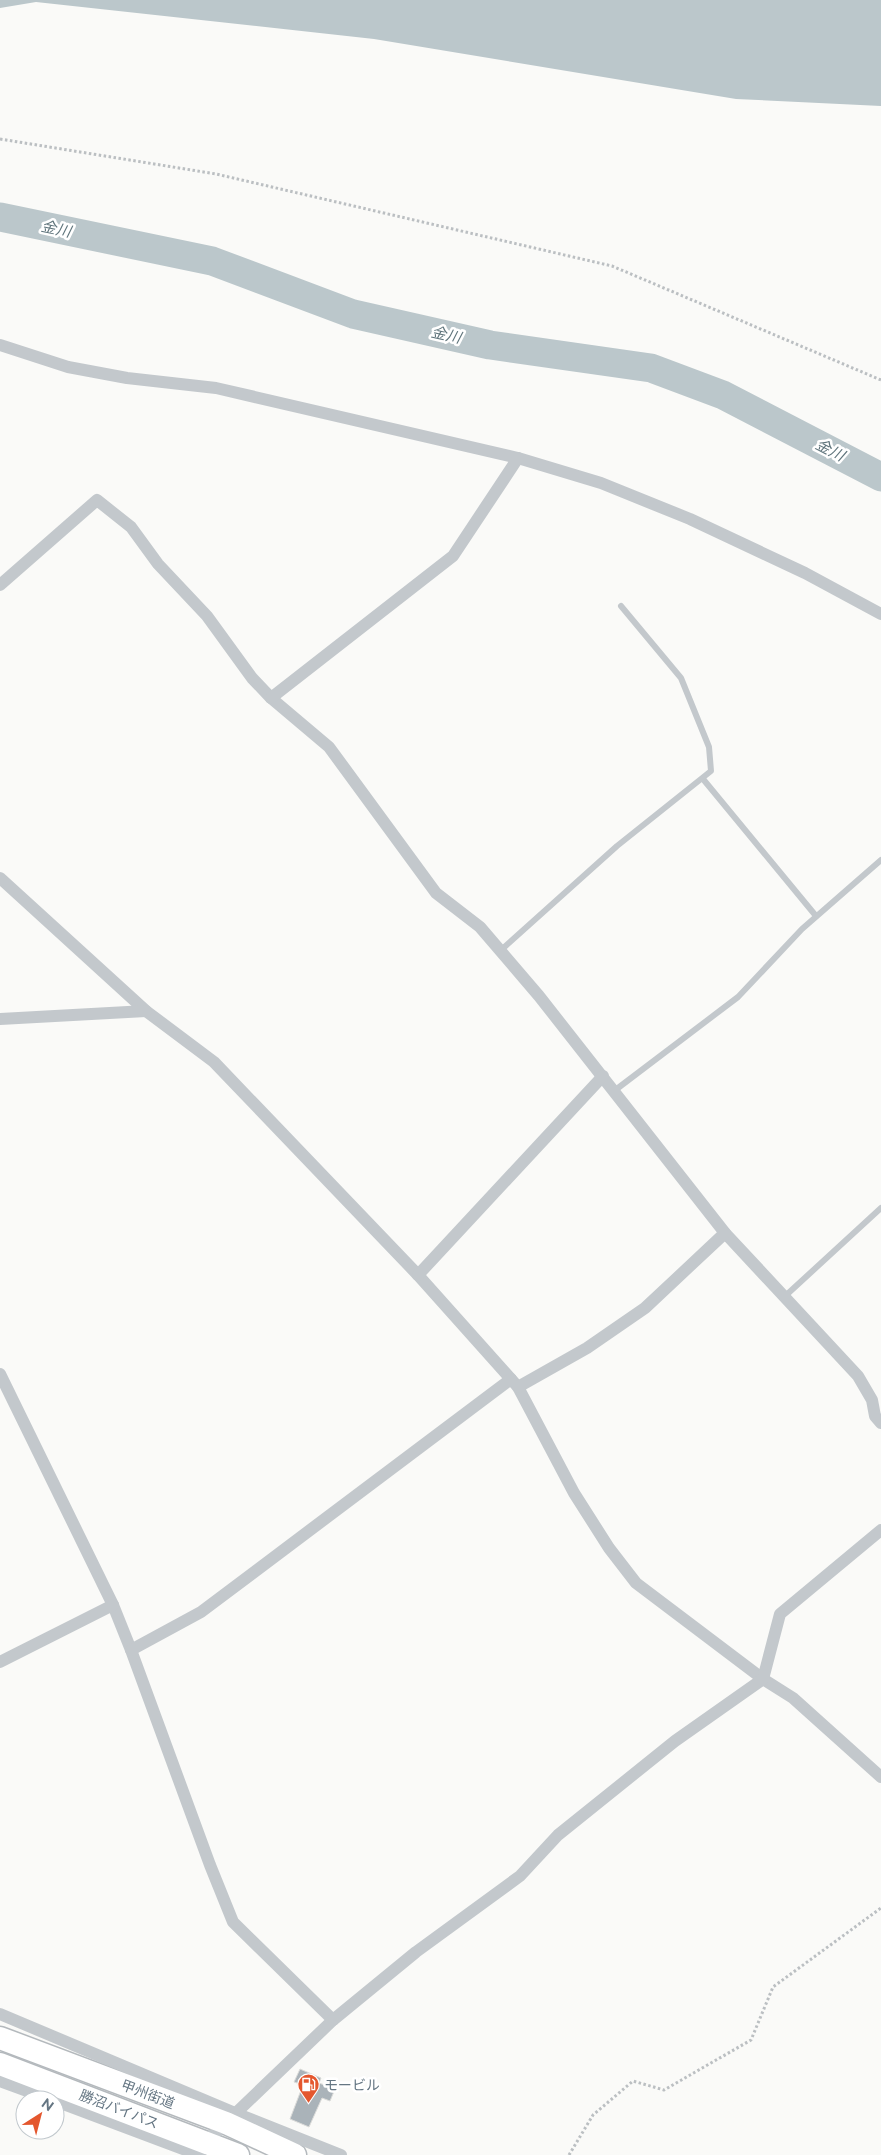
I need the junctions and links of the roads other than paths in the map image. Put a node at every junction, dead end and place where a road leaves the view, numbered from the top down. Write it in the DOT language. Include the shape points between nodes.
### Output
graph roads {
  1 [pos="0,345"];
  2 [pos="518,458"];
  3 [pos="0,585"];
  4 [pos="621,606"];
  5 [pos="881,614"];
  6 [pos="271,698"];
  7 [pos="703,778"];
  8 [pos="881,860"];
  9 [pos="0,878"];
  10 [pos="816,916"];
  11 [pos="500,951"];
  12 [pos="146,1011"];
  13 [pos="0,1019"];
  14 [pos="603,1076"];
  15 [pos="614,1091"];
  16 [pos="881,1208"];
  17 [pos="725,1233"];
  18 [pos="418,1275"];
  19 [pos="783,1298"];
  20 [pos="0,1374"];
  21 [pos="514,1383"];
  22 [pos="881,1423"];
  23 [pos="881,1530"];
  24 [pos="113,1605"];
  25 [pos="131,1650"];
  26 [pos="0,1662"];
  27 [pos="763,1679"];
  28 [pos="881,1777"];
  29 [pos="0,2014"];
  30 [pos="333,2020"];
  31 [pos="0,2038"];
  32 [pos="0,2064"];
  33 [pos="0,2081"];
  34 [pos="26,2090"];
  35 [pos="65,2104"];
  36 [pos="230,2118"];
  37 [pos="198,2151"];
  38 [pos="238,2155"];
  39 [pos="294,2155"];
  40 [pos="341,2155"];
  1 -- 2 [label="street" via="68,367 127,378 216,388"];
  2 -- 5 [label="street" via="600,483 690,519"];
  2 -- 6 [label="street" via="453,556"];
  3 -- 6 [label="street" via="97,500 131,527 158,564 207,616 252,678"];
  4 -- 7 [label="lane" via="681,678 709,747 711,771"];
  6 -- 11 [label="street" via="329,747 436,893 480,927"];
  7 -- 10 [label="lane"];
  7 -- 11 [label="lane" via="617,846"];
  8 -- 10 [label="lane"];
  9 -- 12 [label="street"];
  10 -- 15 [label="lane" via="738,997"];
  11 -- 14 [label="street"];
  12 -- 13 [label="street"];
  12 -- 18 [label="street" via="214,1062"];
  14 -- 15 [label="street"];
  14 -- 18 [label="street"];
  15 -- 17 [label="street"];
  16 -- 19 [label="lane"];
  17 -- 19 [label="street"];
  17 -- 21 [label="street" via="645,1308 587,1348"];
  18 -- 21 [label="street"];
  19 -- 22 [label="street" via="858,1376"];
  20 -- 24 [label="street"];
  21 -- 25 [label="street" via="200,1612"];
  21 -- 27 [label="street" via="574,1493 636,1583"];
  23 -- 27 [label="street" via="780,1614"];
  24 -- 25 [label="street"];
  24 -- 26 [label="street"];
  25 -- 30 [label="street" via="234,1922"];
  27 -- 28 [label="street" via="793,1698"];
  27 -- 30 [label="street" via="675,1741 558,1835 520,1876 416,1952"];
  29 -- 36 [label="street"];
  30 -- 36 [label="street"];
  31 -- 36 [label="highway, 甲州街道"];
  32 -- 37 [label="highway, 勝沼バイパス"];
  33 -- 34 [label="street"];
  35 -- 37 [label="street"];
  36 -- 37 [label="street"];
  36 -- 39 [label="highway, 甲州街道"];
  36 -- 40 [label="street"];
  37 -- 38 [label="highway, 勝沼バイパス"];
}
